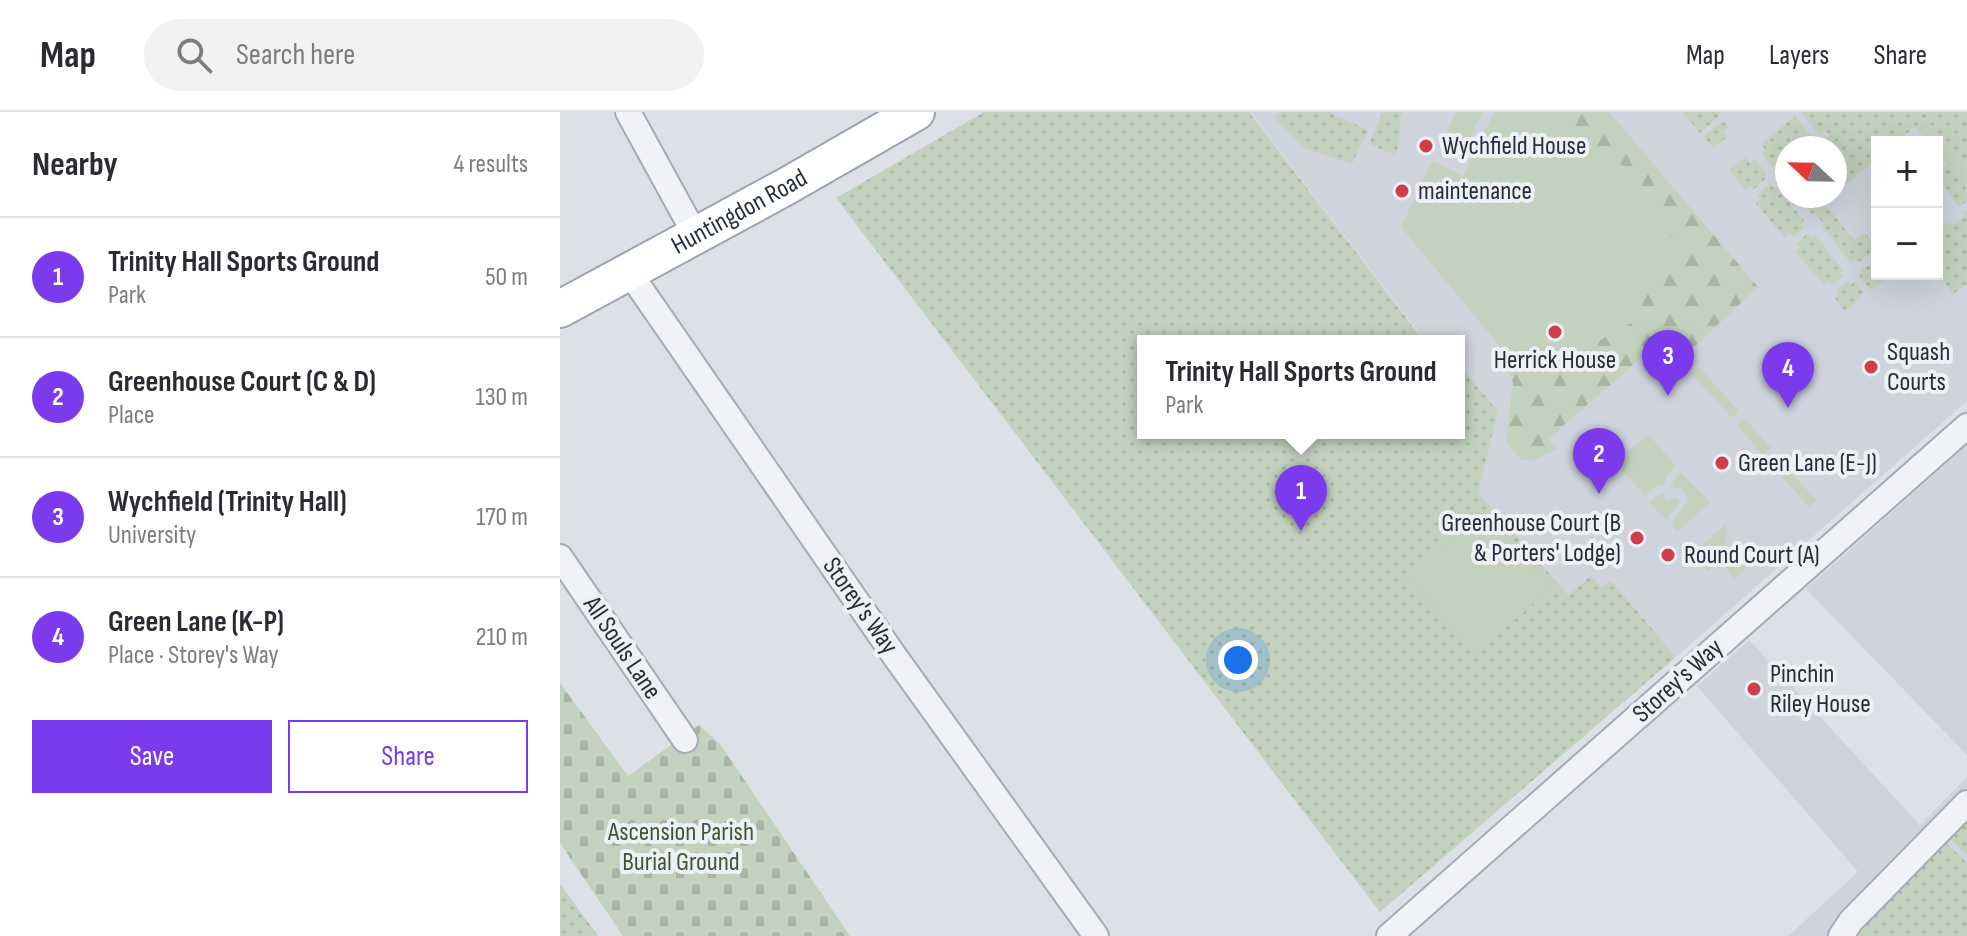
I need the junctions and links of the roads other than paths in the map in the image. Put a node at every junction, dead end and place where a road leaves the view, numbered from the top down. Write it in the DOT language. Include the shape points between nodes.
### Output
graph roads {
  1 [pos="628,112"];
  2 [pos="893,118"];
  3 [pos="696,236"];
  4 [pos="629,272"];
  5 [pos="560,309"];
  6 [pos="1967,426"];
  7 [pos="560,557"];
  8 [pos="685,740"];
  9 [pos="1967,803"];
  10 [pos="1096,936"];
  11 [pos="1389,936"];
  12 [pos="1841,936"];
  1 -- 3 [label="street"];
  2 -- 3 [label="main road, Huntingdon Road"];
  3 -- 4 [label="main road, Huntingdon Road"];
  4 -- 5 [label="main road, Huntingdon Road"];
  4 -- 10 [label="street, Storey's Way"];
  6 -- 11 [label="street, Storey's Way"];
  7 -- 8 [label="street, All Souls Lane"];
  9 -- 12 [label="street"];
}
